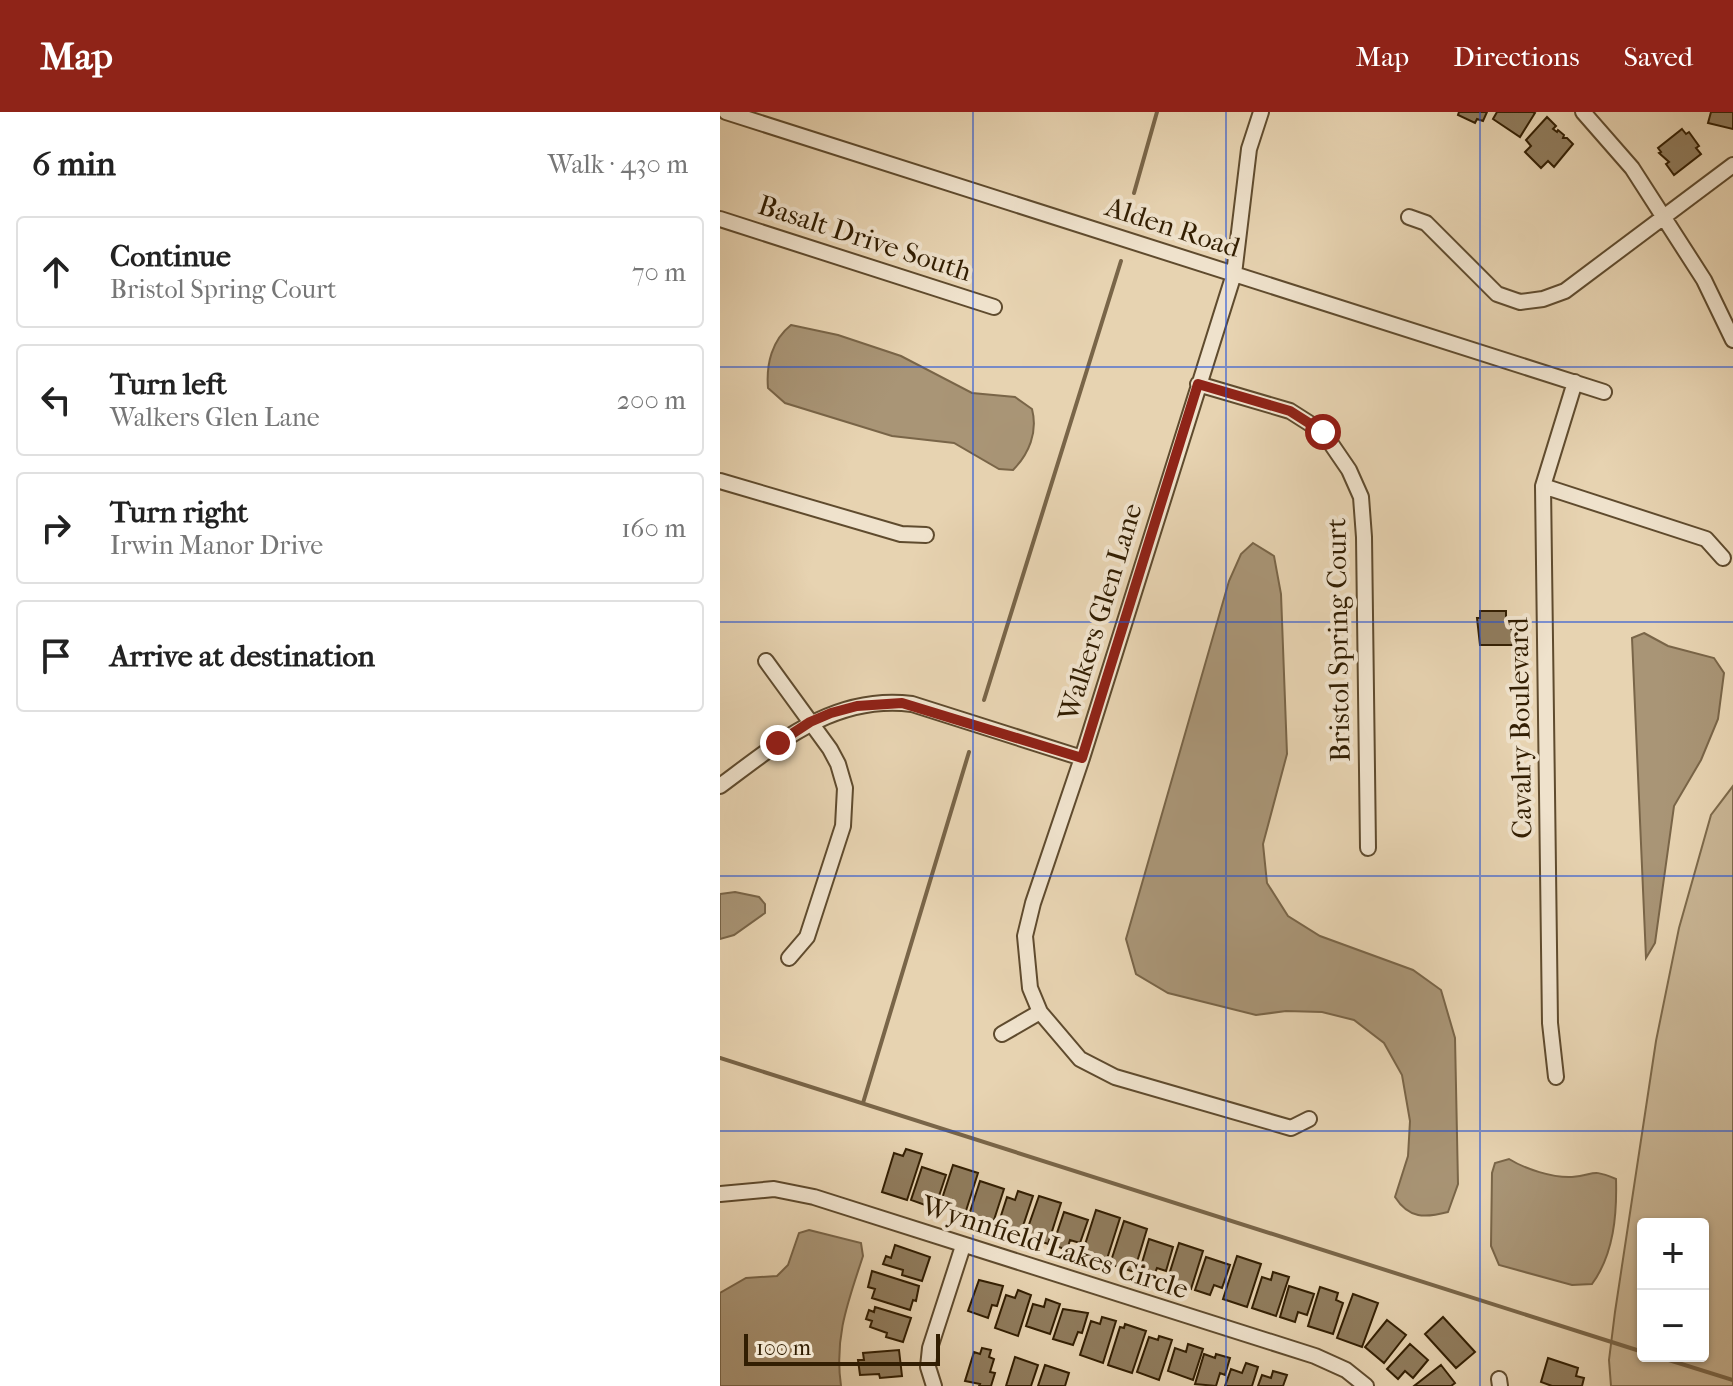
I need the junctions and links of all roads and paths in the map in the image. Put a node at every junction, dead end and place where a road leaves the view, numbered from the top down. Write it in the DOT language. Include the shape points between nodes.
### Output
graph roads {
  1 [pos="726,112"];
  2 [pos="1261,112"];
  3 [pos="1583,112"];
  4 [pos="1733,165"];
  5 [pos="1409,217"];
  6 [pos="1662,217"];
  7 [pos="720,219"];
  8 [pos="1234,274"];
  9 [pos="994,307"];
  10 [pos="1733,340"];
  11 [pos="1575,382"];
  12 [pos="1198,384"];
  13 [pos="1604,392"];
  14 [pos="720,481"];
  15 [pos="1543,486"];
  16 [pos="926,535"];
  17 [pos="1723,558"];
  18 [pos="766,661"];
  19 [pos="810,722"];
  20 [pos="1082,758"];
  21 [pos="720,786"];
  22 [pos="1368,848"];
  23 [pos="789,958"];
  24 [pos="1040,1012"];
  25 [pos="1002,1034"];
  26 [pos="1556,1077"];
  27 [pos="1309,1119"];
  28 [pos="720,1194"];
  29 [pos="963,1246"];
  30 [pos="934,1386"];
  31 [pos="1366,1386"];
  1 -- 8 [label="street, Alden Road"];
  2 -- 8 [label="street, Walkers Glen Lane" via="1249,149"];
  3 -- 6 [label="street" via="1632,168"];
  4 -- 6 [label="street"];
  5 -- 6 [label="street" via="1426,223 1497,294 1520,302 1565,291"];
  6 -- 10 [label="street" via="1704,280"];
  7 -- 9 [label="street, Basalt Drive South"];
  8 -- 11 [label="street, Alden Road"];
  8 -- 12 [label="street, Walkers Glen Lane"];
  11 -- 13 [label="street, Alden Road"];
  11 -- 15 [label="street, Cavalry Boulevard"];
  12 -- 20 [label="street, Walkers Glen Lane"];
  12 -- 22 [label="street, Bristol Spring Court" via="1290,411 1323,432 1361,497"];
  14 -- 16 [label="street" via="901,534"];
  15 -- 17 [label="street" via="1706,539"];
  15 -- 26 [label="street, Cavalry Boulevard" via="1550,1023"];
  18 -- 19 [label="street"];
  19 -- 20 [label="street" via="857,706 902,703"];
  19 -- 21 [label="street"];
  19 -- 23 [label="street" via="838,764 846,800 843,826 807,937"];
  20 -- 24 [label="street, Walkers Glen Lane" via="1025,936 1030,988"];
  24 -- 25 [label="street"];
  24 -- 27 [label="street" via="1080,1059 1115,1077 1291,1128"];
  28 -- 29 [label="street, Wynnfield Lakes Circle" via="789,1190"];
  29 -- 30 [label="street" via="930,1348"];
  29 -- 31 [label="street, Wynnfield Lakes Circle" via="1315,1356"];
}
